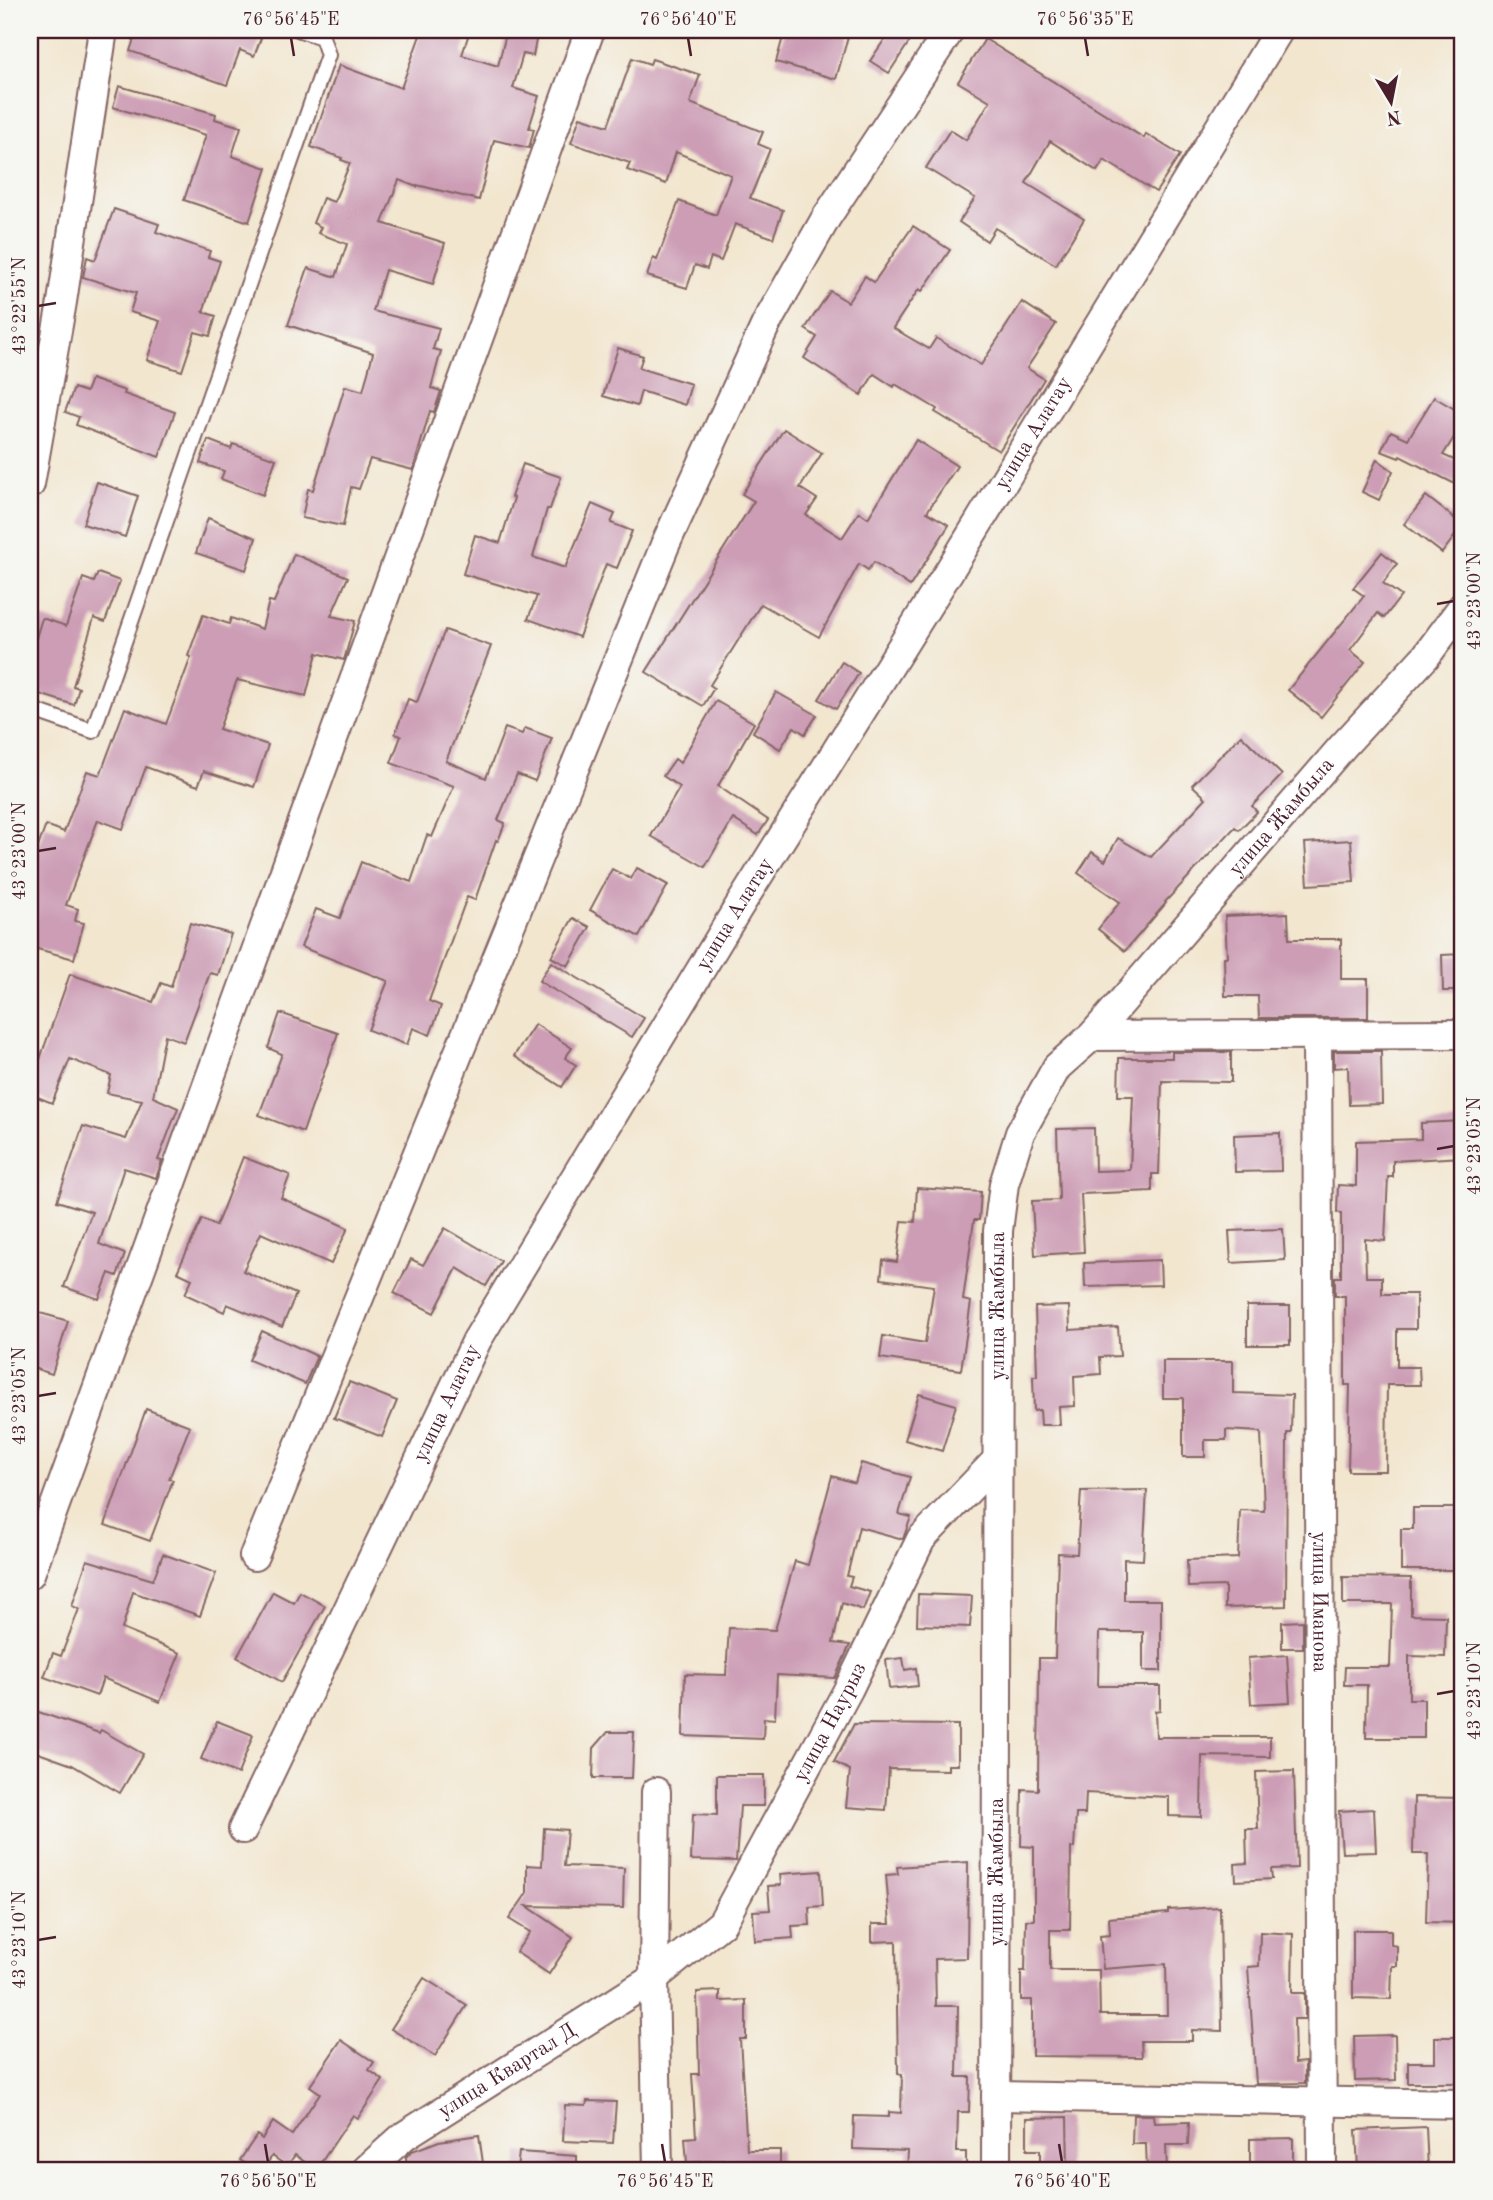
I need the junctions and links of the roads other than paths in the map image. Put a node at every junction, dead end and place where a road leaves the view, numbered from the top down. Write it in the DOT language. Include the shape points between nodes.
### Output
graph roads {
  1 [pos="103,30"];
  2 [pos="300,30"];
  3 [pos="590,30"];
  4 [pos="950,30"];
  5 [pos="1279,30"];
  6 [pos="30,484"];
  7 [pos="1463,606"];
  8 [pos="30,709"];
  9 [pos="1463,1034"];
  10 [pos="1317,1035"];
  11 [pos="1092,1036"];
  12 [pos="997,1460"];
  13 [pos="254,1556"];
  14 [pos="30,1574"];
  15 [pos="656,1792"];
  16 [pos="243,1829"];
  17 [pos="654,1978"];
  18 [pos="996,2096"];
  19 [pos="1321,2101"];
  20 [pos="1463,2104"];
  21 [pos="366,2170"];
  22 [pos="658,2170"];
  23 [pos="996,2170"];
  24 [pos="1322,2170"];
  1 -- 6 [label="street"];
  2 -- 8 [label="lane" via="322,37 328,55 93,730"];
  3 -- 14 [label="street"];
  4 -- 13 [label="street" via="826,218 766,324 665,545"];
  5 -- 16 [label="street, улица Алатау" via="477,1340"];
  7 -- 11 [label="street, улица Жамбыла" via="1426,656"];
  9 -- 10 [label="street"];
  10 -- 11 [label="street"];
  10 -- 19 [label="street, улица Иманова"];
  11 -- 12 [label="street, улица Жамбыла" via="1057,1067 1020,1133 1004,1184 998,1231"];
  12 -- 17 [label="street, улица Наурыз" via="921,1539 849,1688 722,1923"];
  12 -- 18 [label="street, улица Жамбыла"];
  15 -- 17 [label="street"];
  17 -- 21 [label="street, улица Квартал Д" via="404,2136"];
  17 -- 22 [label="street"];
  18 -- 19 [label="street"];
  18 -- 23 [label="street, улица Жамбыла"];
  19 -- 20 [label="street"];
  19 -- 24 [label="street, улица Иманова"];
}
